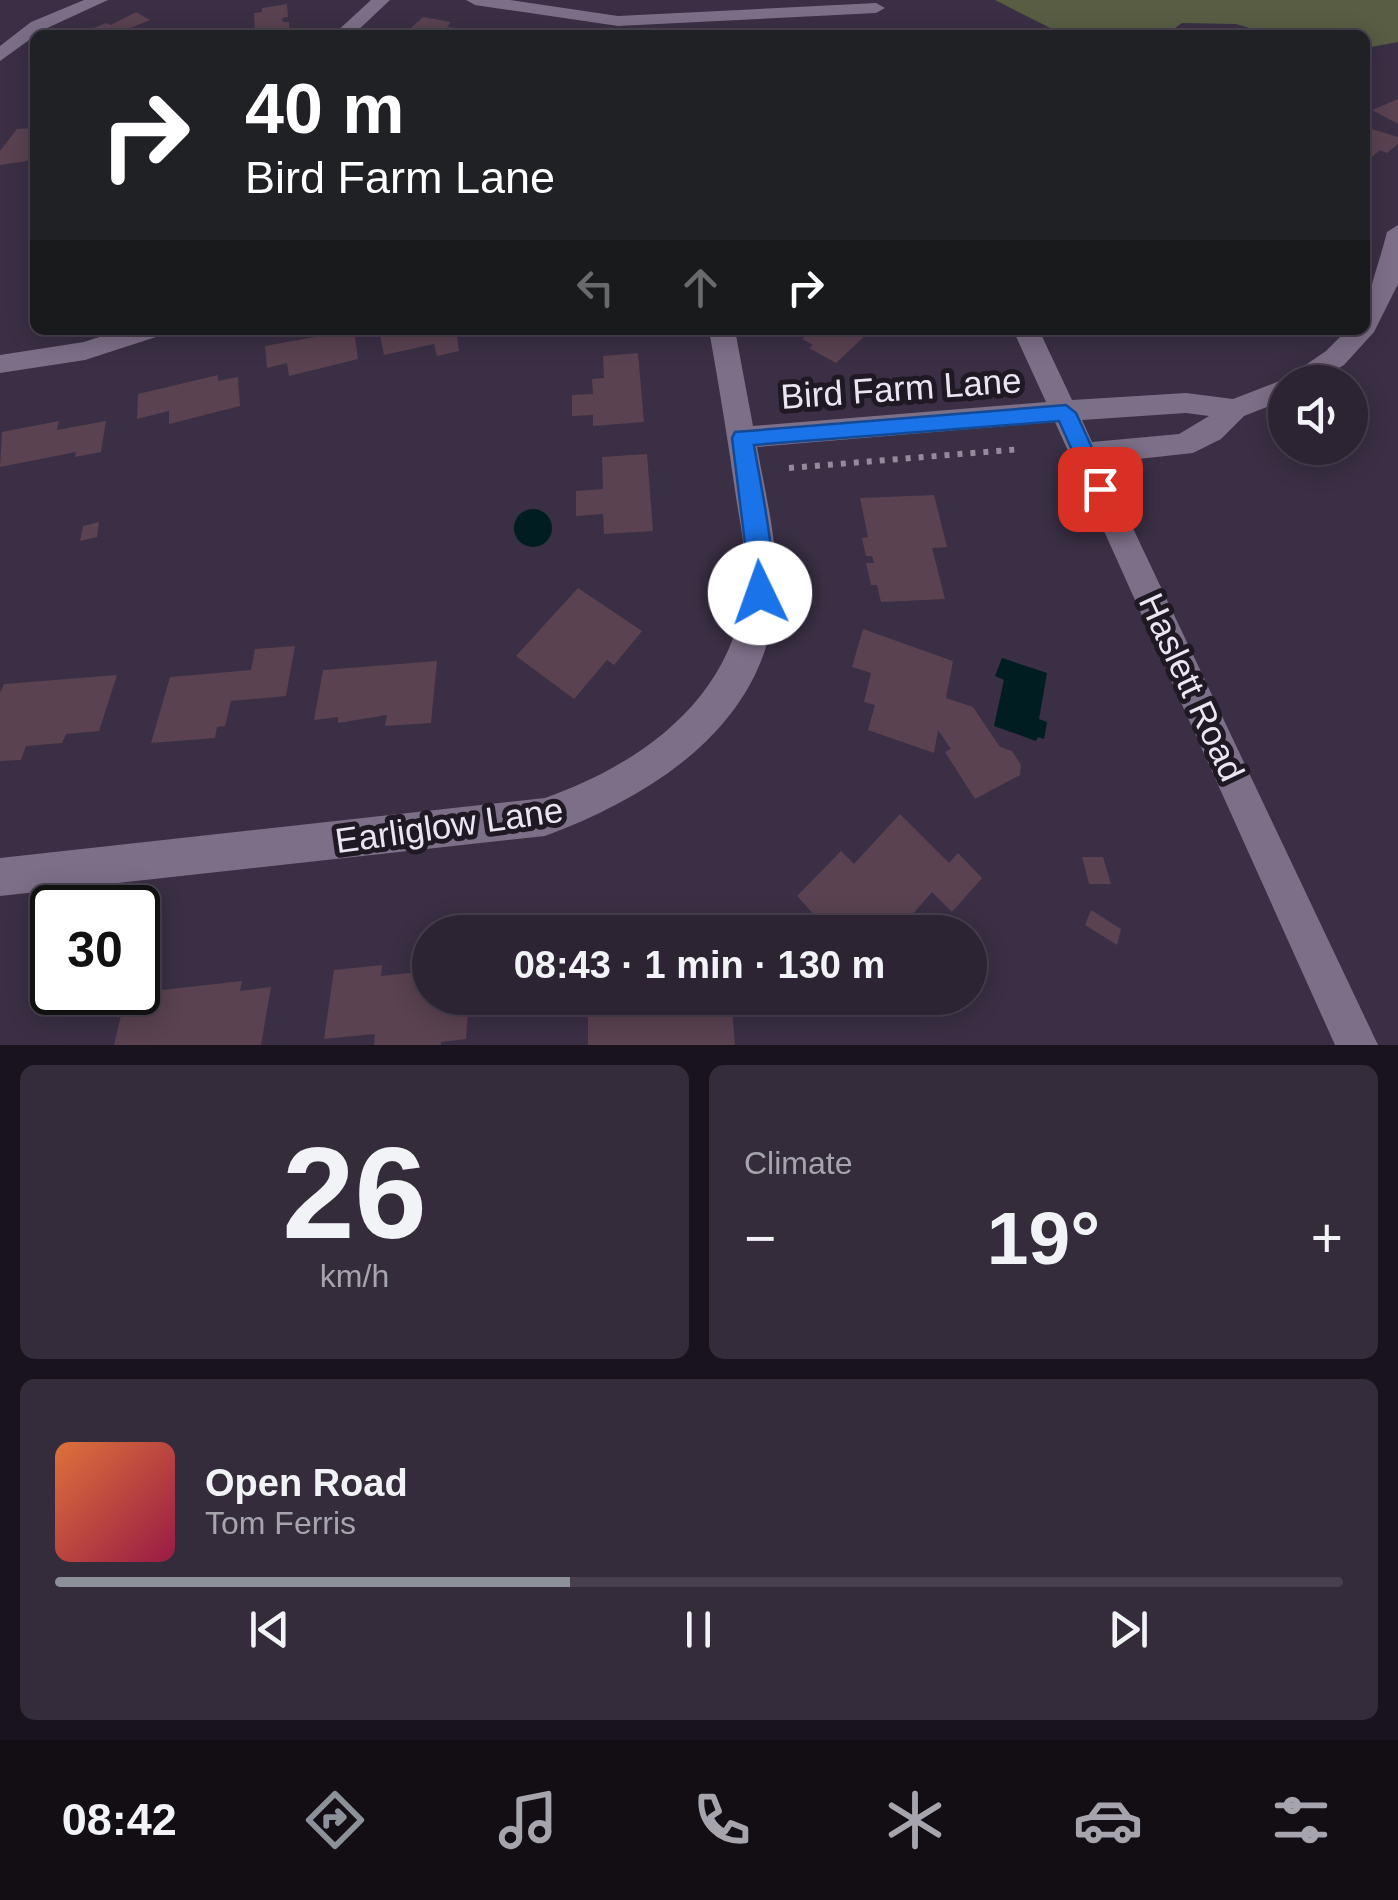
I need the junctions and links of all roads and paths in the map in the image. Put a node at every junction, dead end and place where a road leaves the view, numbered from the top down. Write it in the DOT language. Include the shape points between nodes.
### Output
graph roads {
  1 [pos="99,0"];
  2 [pos="381,0"];
  3 [pos="476,0"];
  4 [pos="877,10"];
  5 [pos="671,28"];
  6 [pos="32,30"];
  7 [pos="348,30"];
  8 [pos="30,31"];
  9 [pos="0,55"];
  10 [pos="1398,232"];
  11 [pos="1370,316"];
  12 [pos="135,335"];
  13 [pos="723,335"];
  14 [pos="1028,335"];
  15 [pos="1357,335"];
  16 [pos="0,364"];
  17 [pos="1324,365"];
  18 [pos="1268,396"];
  19 [pos="1234,409"];
  20 [pos="1066,413"];
  21 [pos="742,438"];
  22 [pos="1022,449"];
  23 [pos="1084,454"];
  24 [pos="788,468"];
  25 [pos="0,877"];
  26 [pos="1357,1045"];
  1 -- 6 [label="street"];
  2 -- 7 [label="street"];
  3 -- 5 [label="street"];
  4 -- 5 [label="street"];
  8 -- 9 [label="street"];
  10 -- 11 [label="street" via="1386,284"];
  12 -- 16 [label="street" via="85,351"];
  13 -- 21 [label="street, Earliglow Lane"];
  14 -- 20 [label="street, Haslett Road"];
  15 -- 17 [label="street"];
  18 -- 19 [label="street"];
  19 -- 20 [label="street, Bird Farm Lane" via="1174,404"];
  19 -- 23 [label="street" via="1182,445"];
  20 -- 21 [label="street, Bird Farm Lane"];
  20 -- 23 [label="street, Haslett Road"];
  21 -- 25 [label="street, Earliglow Lane" via="760,566 747,650 694,733 628,784 559,813 502,824"];
  22 -- 24 [label="path"];
  23 -- 26 [label="street, Haslett Road"];
}
